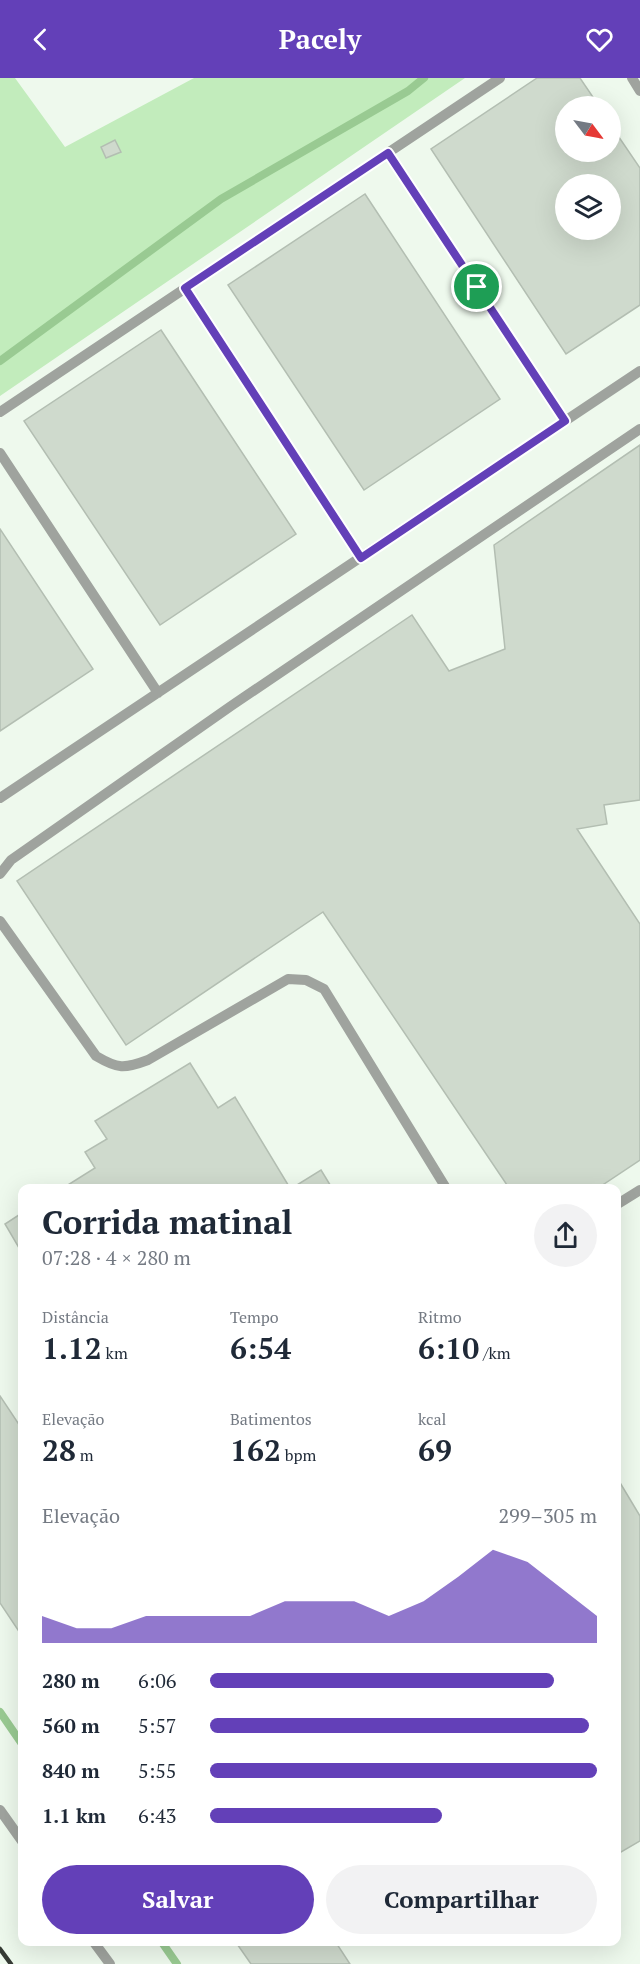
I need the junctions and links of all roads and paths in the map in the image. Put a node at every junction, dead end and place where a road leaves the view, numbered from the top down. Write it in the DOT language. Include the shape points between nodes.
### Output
graph roads {
  1 [pos="500,78"];
  2 [pos="632,78"];
  3 [pos="640,90"];
  4 [pos="388,153"];
  5 [pos="185,288"];
  6 [pos="640,371"];
  7 [pos="0,412"];
  8 [pos="565,421"];
  9 [pos="640,429"];
  10 [pos="0,453"];
  11 [pos="361,558"];
  12 [pos="158,693"];
  13 [pos="0,798"];
  14 [pos="0,874"];
  15 [pos="0,921"];
  16 [pos="444,1184"];
  17 [pos="640,1190"];
  18 [pos="621,1202"];
  19 [pos="0,1810"];
  20 [pos="18,1836"];
  21 [pos="97,1946"];
  22 [pos="110,1964"];
  1 -- 4 [label="lane"];
  2 -- 3 [label="lane"];
  4 -- 5 [label="lane"];
  4 -- 8 [label="lane"];
  5 -- 7 [label="lane"];
  5 -- 11 [label="lane"];
  6 -- 8 [label="lane"];
  8 -- 11 [label="lane"];
  9 -- 14 [label="lane" via="221,713 11,860"];
  10 -- 12 [label="lane"];
  11 -- 12 [label="lane"];
  12 -- 13 [label="lane"];
  15 -- 16 [label="lane" via="96,1056 112,1066 129,1067 148,1060 288,979 306,980 324,988"];
  17 -- 18 [label="lane"];
  19 -- 20 [label="lane"];
  21 -- 22 [label="lane"];
}
